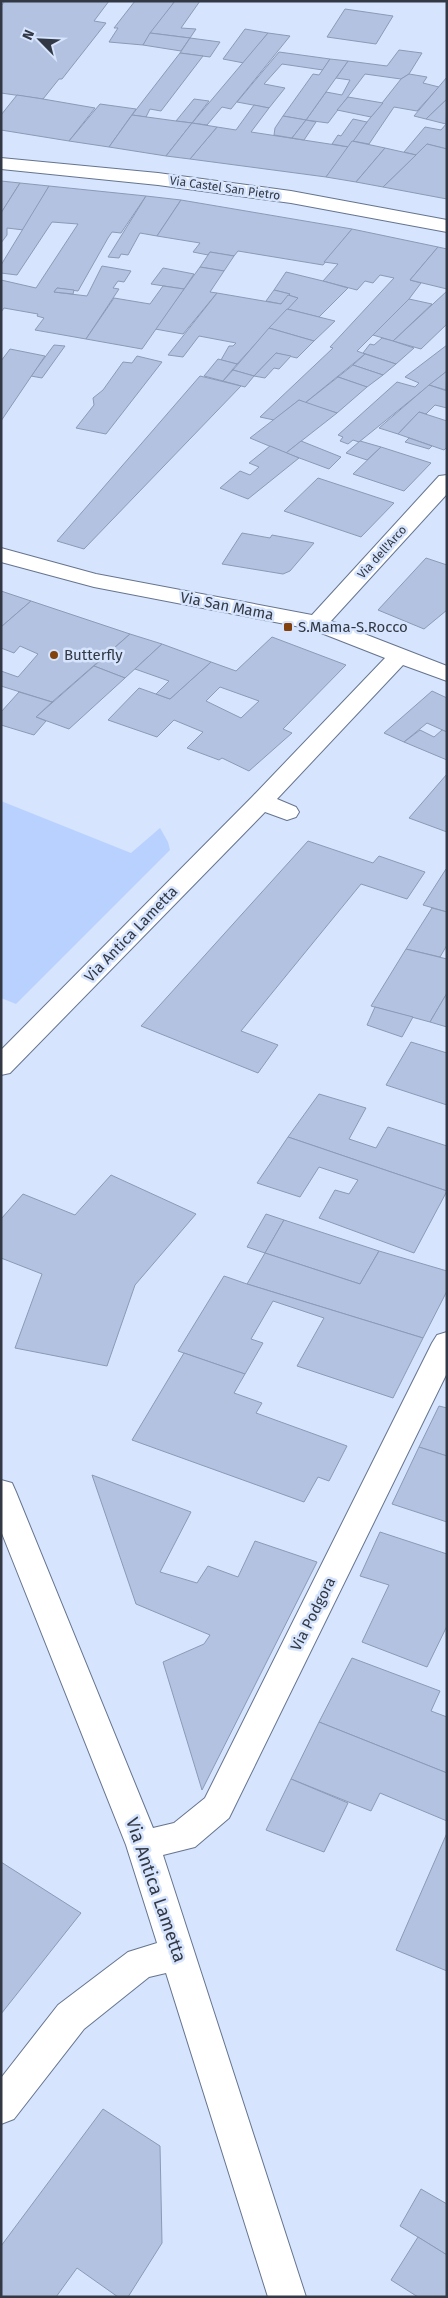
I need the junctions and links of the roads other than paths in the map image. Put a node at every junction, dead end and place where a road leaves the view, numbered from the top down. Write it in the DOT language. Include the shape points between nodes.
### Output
graph roads {
  1 [pos="1,163"];
  2 [pos="447,226"];
  3 [pos="447,481"];
  4 [pos="1,555"];
  5 [pos="317,623"];
  6 [pos="400,655"];
  7 [pos="447,674"];
  8 [pos="261,802"];
  9 [pos="287,812"];
  10 [pos="1,1066"];
  11 [pos="447,1343"];
  12 [pos="1,1492"];
  13 [pos="143,1845"];
  14 [pos="178,1954"];
  15 [pos="1,2107"];
  16 [pos="287,2297"];
  1 -- 2 [label="street, Via Castel San Pietro" via="291,197"];
  3 -- 5 [label="street, Via dell'Arco"];
  4 -- 5 [label="street, Via San Mama" via="94,580"];
  5 -- 6 [label="street, Via San Mama"];
  6 -- 7 [label="street, Via San Mama"];
  6 -- 8 [label="street, Via Antica Lametta"];
  8 -- 9 [label="street"];
  8 -- 10 [label="street, Via Antica Lametta"];
  11 -- 13 [label="street, Via Podgora" via="217,1808 184,1836"];
  12 -- 13 [label="street, Via Antica Lametta"];
  13 -- 14 [label="street, Via Antica Lametta"];
  14 -- 15 [label="street" via="140,1963 71,2017"];
  14 -- 16 [label="street, Via Antica Lametta"];
}
